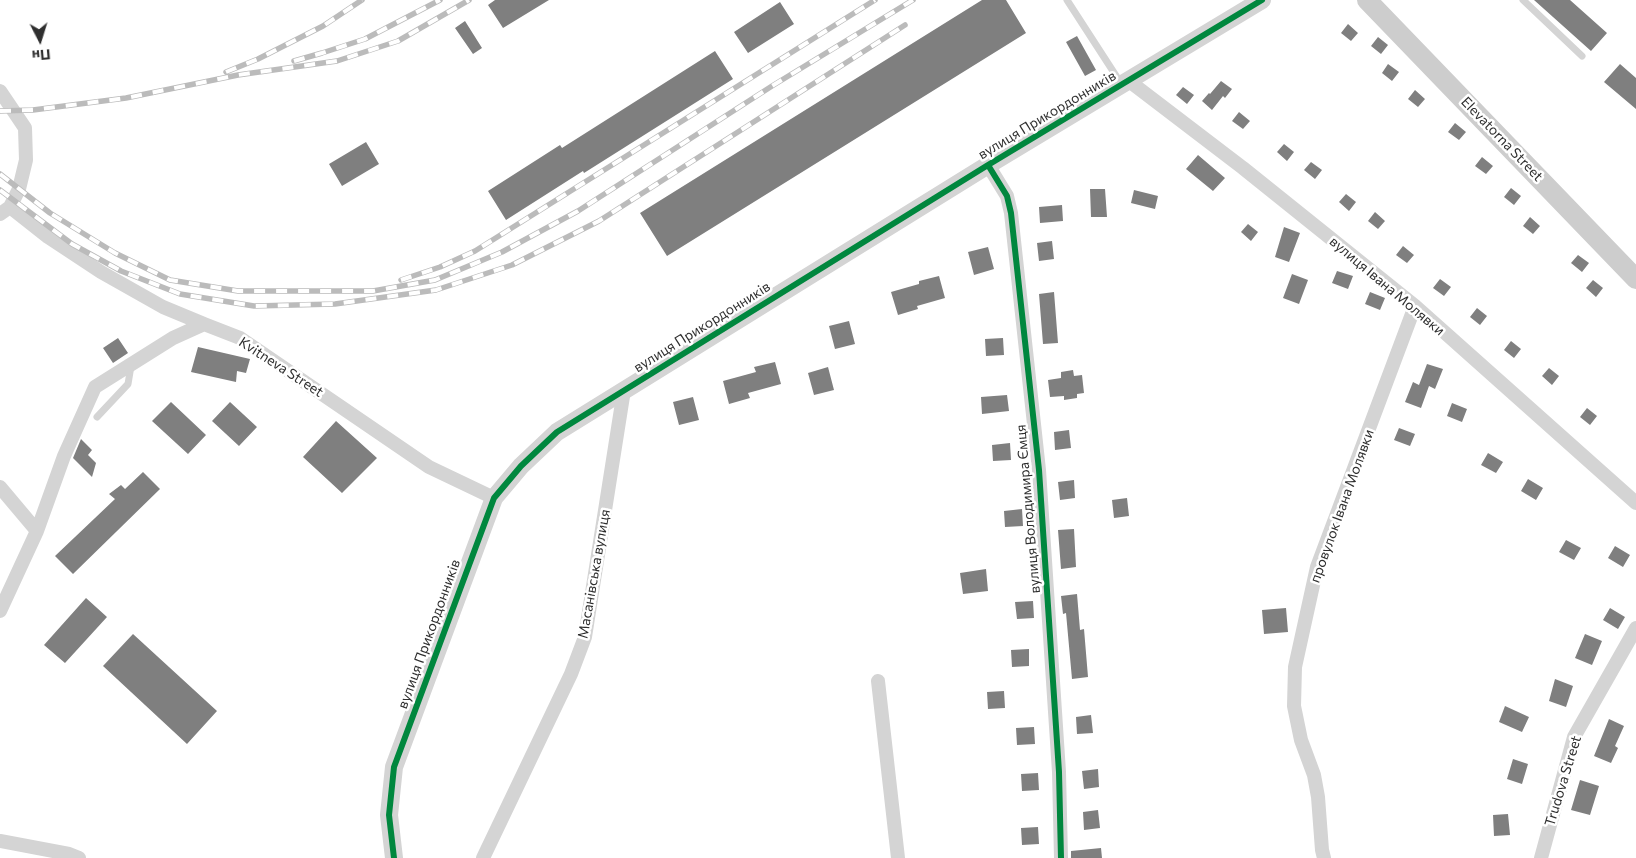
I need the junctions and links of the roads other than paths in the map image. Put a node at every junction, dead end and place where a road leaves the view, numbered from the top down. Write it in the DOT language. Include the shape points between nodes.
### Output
graph roads {
  1 [pos="1067,0"];
  2 [pos="1262,0"];
  3 [pos="1367,0"];
  4 [pos="1523,0"];
  5 [pos="1582,56"];
  6 [pos="1125,83"];
  7 [pos="0,91"];
  8 [pos="988,165"];
  9 [pos="5,211"];
  10 [pos="1636,279"];
  11 [pos="1414,306"];
  12 [pos="204,324"];
  13 [pos="131,363"];
  14 [pos="624,390"];
  15 [pos="96,417"];
  16 [pos="0,487"];
  17 [pos="494,498"];
  18 [pos="1636,503"];
  19 [pos="37,531"];
  20 [pos="0,611"];
  21 [pos="1636,628"];
  22 [pos="878,681"];
  23 [pos="0,841"];
  24 [pos="79,858"];
  25 [pos="394,858"];
  26 [pos="483,858"];
  27 [pos="898,858"];
  28 [pos="1061,858"];
  29 [pos="1324,858"];
  30 [pos="1541,858"];
  1 -- 6 [label="lane"];
  2 -- 6 [label="street, вулиця Прикордонників"];
  3 -- 10 [label="main road, Elevatorna Street"];
  4 -- 5 [label="lane"];
  6 -- 8 [label="street, вулиця Прикордонників"];
  6 -- 11 [label="street, вулиця Івана Молявки" via="1243,168"];
  7 -- 9 [label="street" via="25,128 26,160 19,189"];
  8 -- 14 [label="street, вулиця Прикордонників"];
  8 -- 28 [label="street, вулиця Володимира Ємця" via="1007,196 1011,213 1039,470 1059,772"];
  9 -- 12 [label="street, Kvitneva Street" via="101,272 164,307"];
  11 -- 18 [label="street, вулиця Івана Молявки"];
  11 -- 29 [label="street, провулок Івана Молявки" via="1317,567 1295,666 1294,706 1301,740 1314,775"];
  12 -- 13 [label="street"];
  12 -- 17 [label="street, Kvitneva Street" via="240,338 283,373 429,467"];
  13 -- 15 [label="lane" via="128,384"];
  13 -- 19 [label="street" via="95,387 64,456"];
  14 -- 17 [label="street, вулиця Прикордонників" via="557,432 521,466"];
  14 -- 26 [label="street, Масанівська вулиця" via="585,637 571,674"];
  16 -- 19 [label="street"];
  17 -- 25 [label="street, вулиця Прикордонників" via="394,767 389,815"];
  19 -- 20 [label="street"];
  21 -- 30 [label="street, Trudova Street" via="1574,738"];
  22 -- 27 [label="street"];
  23 -- 24 [label="street"];
}
